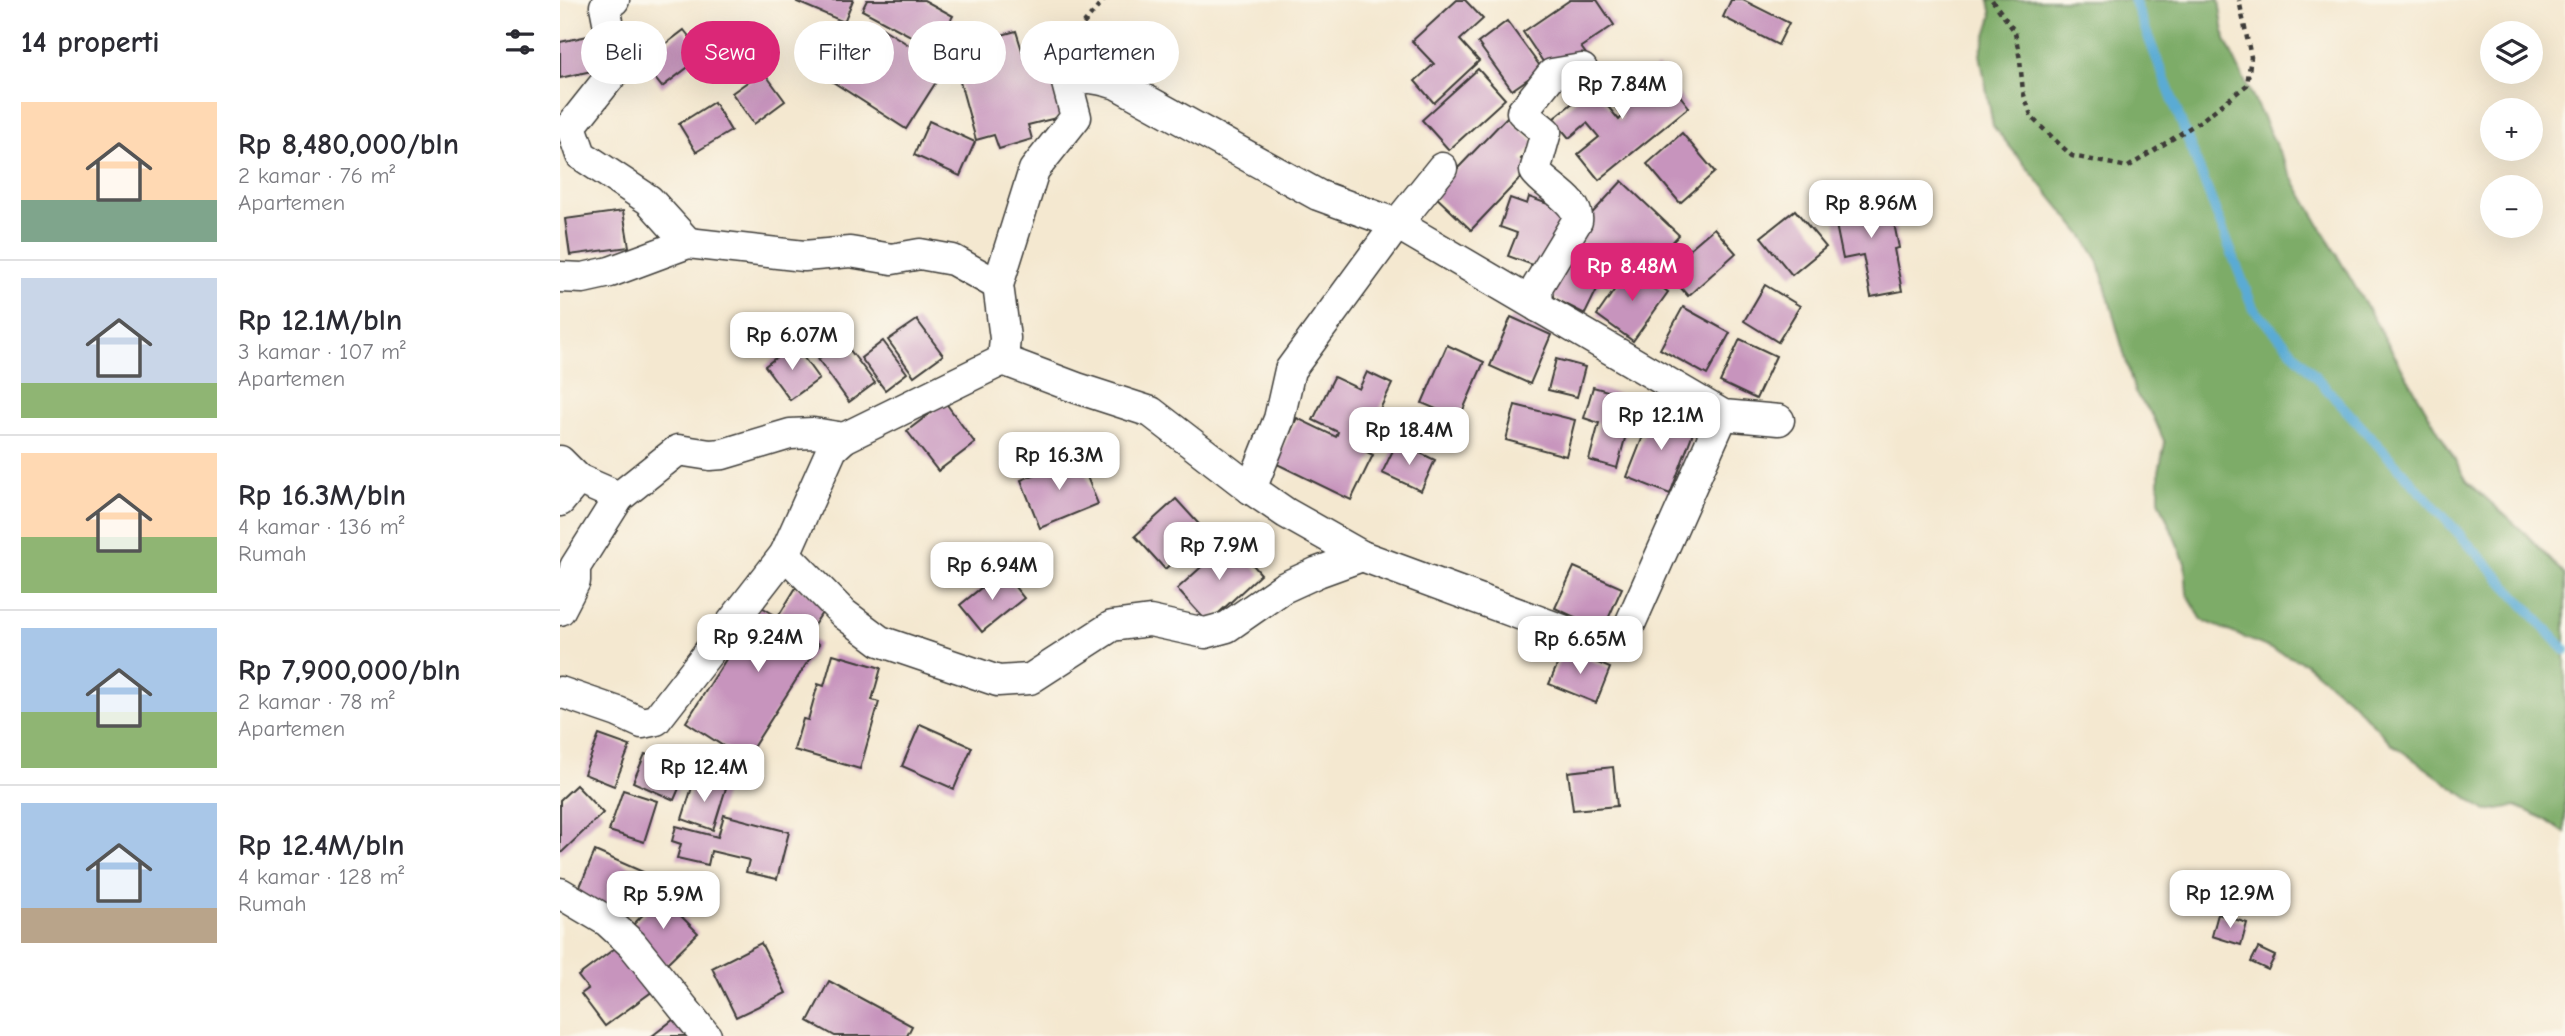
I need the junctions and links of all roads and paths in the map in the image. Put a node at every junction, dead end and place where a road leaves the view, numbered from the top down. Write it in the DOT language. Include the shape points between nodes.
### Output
graph roads {
  1 [pos="614,0"];
  2 [pos="1104,0"];
  3 [pos="1992,0"];
  4 [pos="2239,0"];
  5 [pos="1085,21"];
  6 [pos="1582,69"];
  7 [pos="1067,84"];
  8 [pos="1117,84"];
  9 [pos="1442,168"];
  10 [pos="1397,224"];
  11 [pos="688,243"];
  12 [pos="560,277"];
  13 [pos="999,285"];
  14 [pos="1538,307"];
  15 [pos="1003,360"];
  16 [pos="1723,415"];
  17 [pos="1779,421"];
  18 [pos="844,438"];
  19 [pos="566,480"];
  20 [pos="1251,489"];
  21 [pos="619,497"];
  22 [pos="785,554"];
  23 [pos="1362,556"];
  24 [pos="560,610"];
  25 [pos="560,692"];
  26 [pos="560,894"];
  27 [pos="706,1036"];
  1 -- 11 [label="street" via="605,6 617,68 571,126 578,149 649,200"];
  2 -- 5 [label="path"];
  3 -- 4 [label="path" via="2015,32 2023,92 2032,118 2072,156 2128,167 2247,85 2251,57"];
  6 -- 14 [label="street" via="1552,74 1522,112 1546,132 1535,171 1578,214 1537,287"];
  7 -- 13 [label="street" via="1076,117 1034,170"];
  8 -- 10 [label="street" via="1318,195"];
  9 -- 10 [label="street"];
  10 -- 14 [label="street"];
  10 -- 20 [label="street" via="1290,370 1279,419"];
  11 -- 12 [label="street" via="610,272"];
  11 -- 13 [label="street" via="804,256 850,252 892,259 920,254 953,260"];
  13 -- 15 [label="street"];
  14 -- 16 [label="street"];
  15 -- 18 [label="street"];
  15 -- 20 [label="street" via="1151,412"];
  16 -- 17 [label="street"];
  16 -- 23 [label="street" via="1626,633 1610,642 1561,631"];
  18 -- 21 [label="street" via="790,434 723,454 678,450"];
  18 -- 22 [label="street" via="832,449"];
  19 -- 21 [label="street"];
  20 -- 23 [label="street"];
  21 -- 24 [label="street" via="575,567 575,581"];
  22 -- 23 [label="street" via="844,614 880,641 998,681 1030,680 1112,626 1150,621 1205,633 1227,627 1283,588"];
  22 -- 25 [label="street" via="656,720 642,723"];
  26 -- 27 [label="street" via="607,920 632,944"];
}
